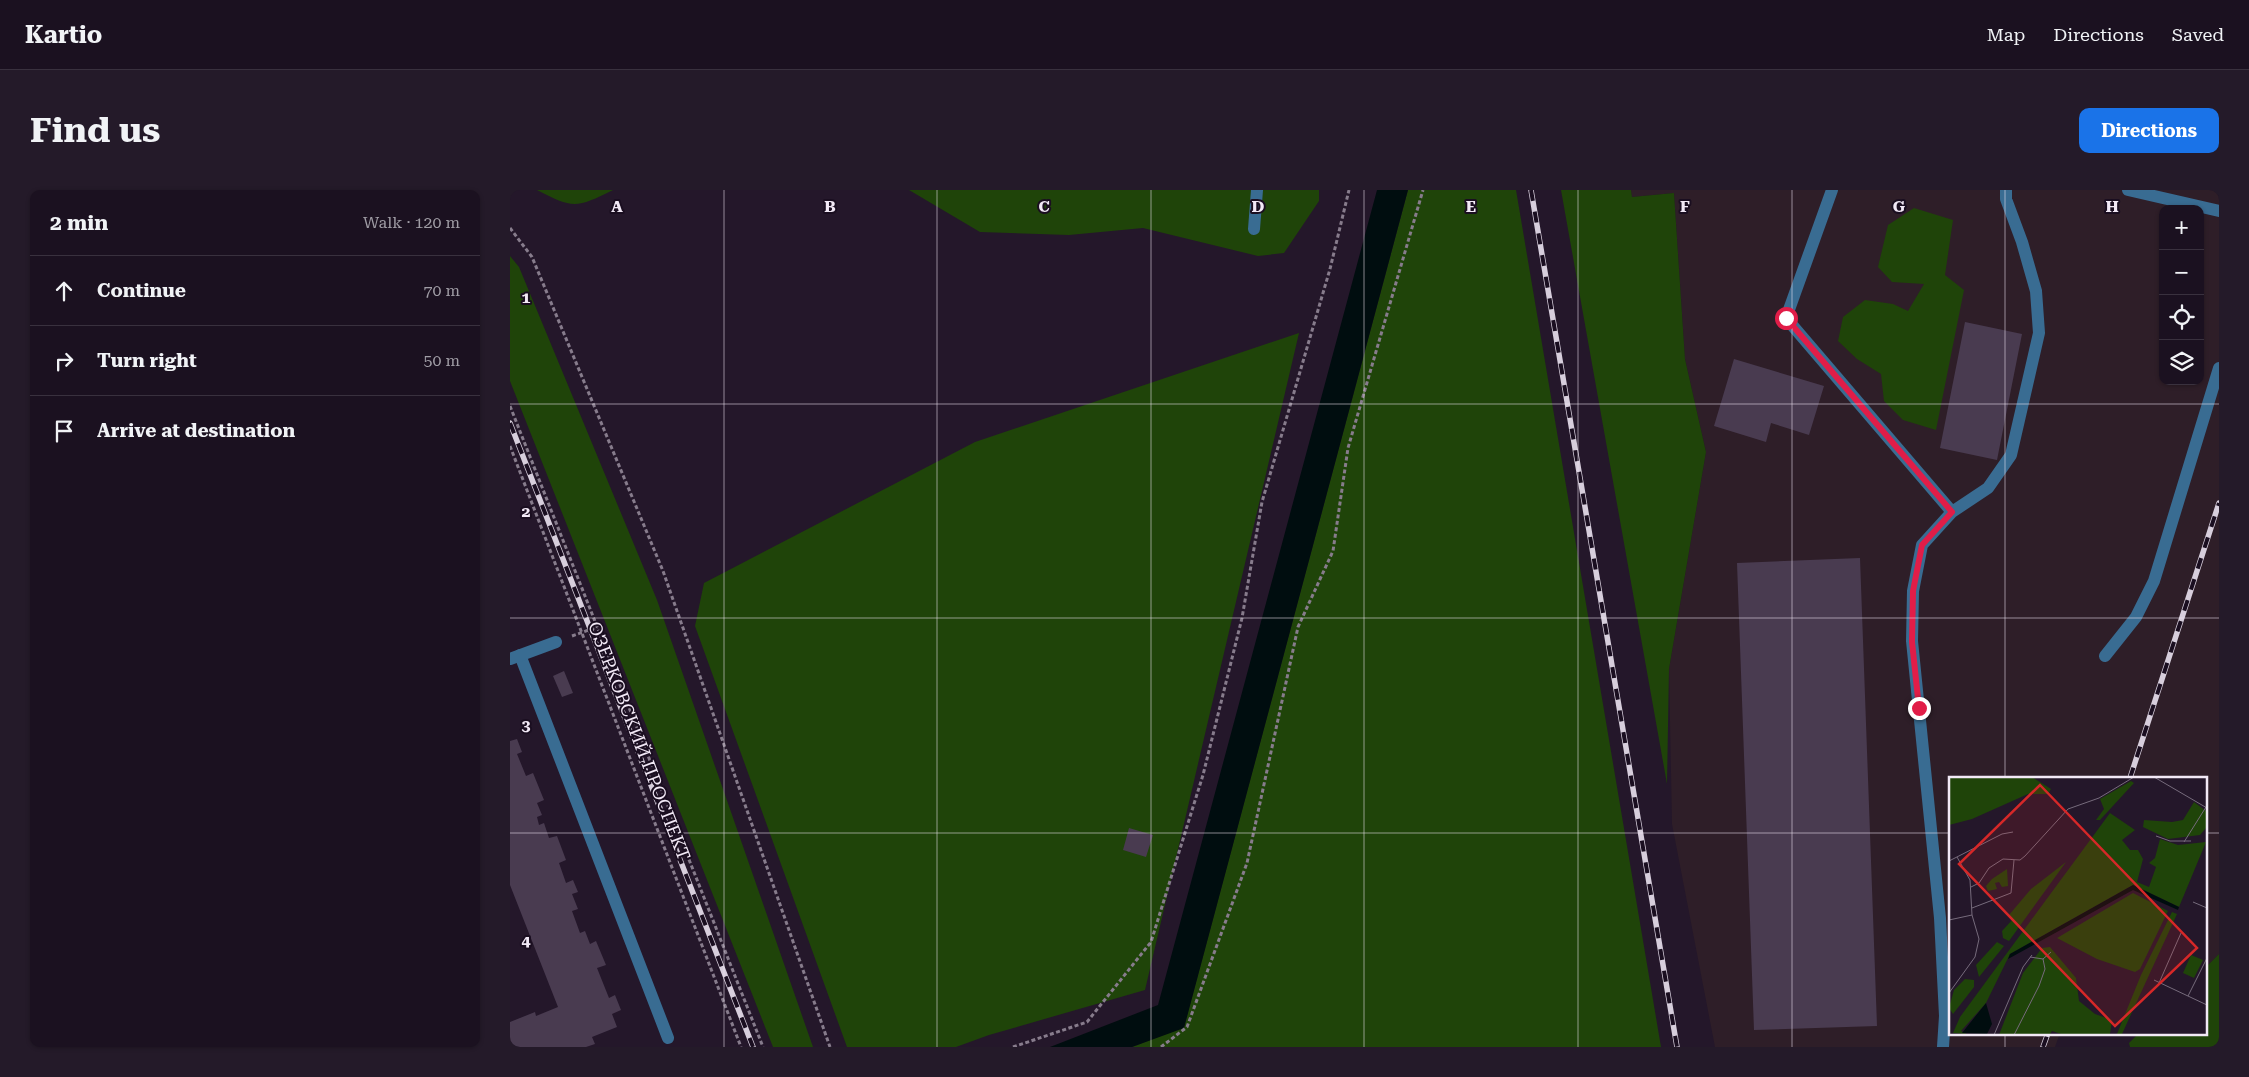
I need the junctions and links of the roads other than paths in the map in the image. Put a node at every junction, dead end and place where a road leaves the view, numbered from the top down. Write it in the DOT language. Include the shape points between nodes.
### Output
graph roads {
  1 [pos="1257,190"];
  2 [pos="1832,190"];
  3 [pos="2006,190"];
  4 [pos="2128,190"];
  5 [pos="2219,211"];
  6 [pos="1254,229"];
  7 [pos="2219,368"];
  8 [pos="1952,512"];
  9 [pos="556,642"];
  10 [pos="2104,656"];
  11 [pos="515,657"];
  12 [pos="668,1038"];
  13 [pos="1943,1047"];
  1 -- 6 [label="street"];
  2 -- 8 [label="street" via="1786,318"];
  3 -- 8 [label="street" via="2006,199 2036,291 2039,333 2010,455 1988,488"];
  4 -- 5 [label="street"];
  7 -- 10 [label="street" via="2154,581 2136,617"];
  8 -- 13 [label="street" via="1922,545 1913,591 1912,642 1940,918"];
  9 -- 11 [label="street"];
  11 -- 12 [label="street"];
}
